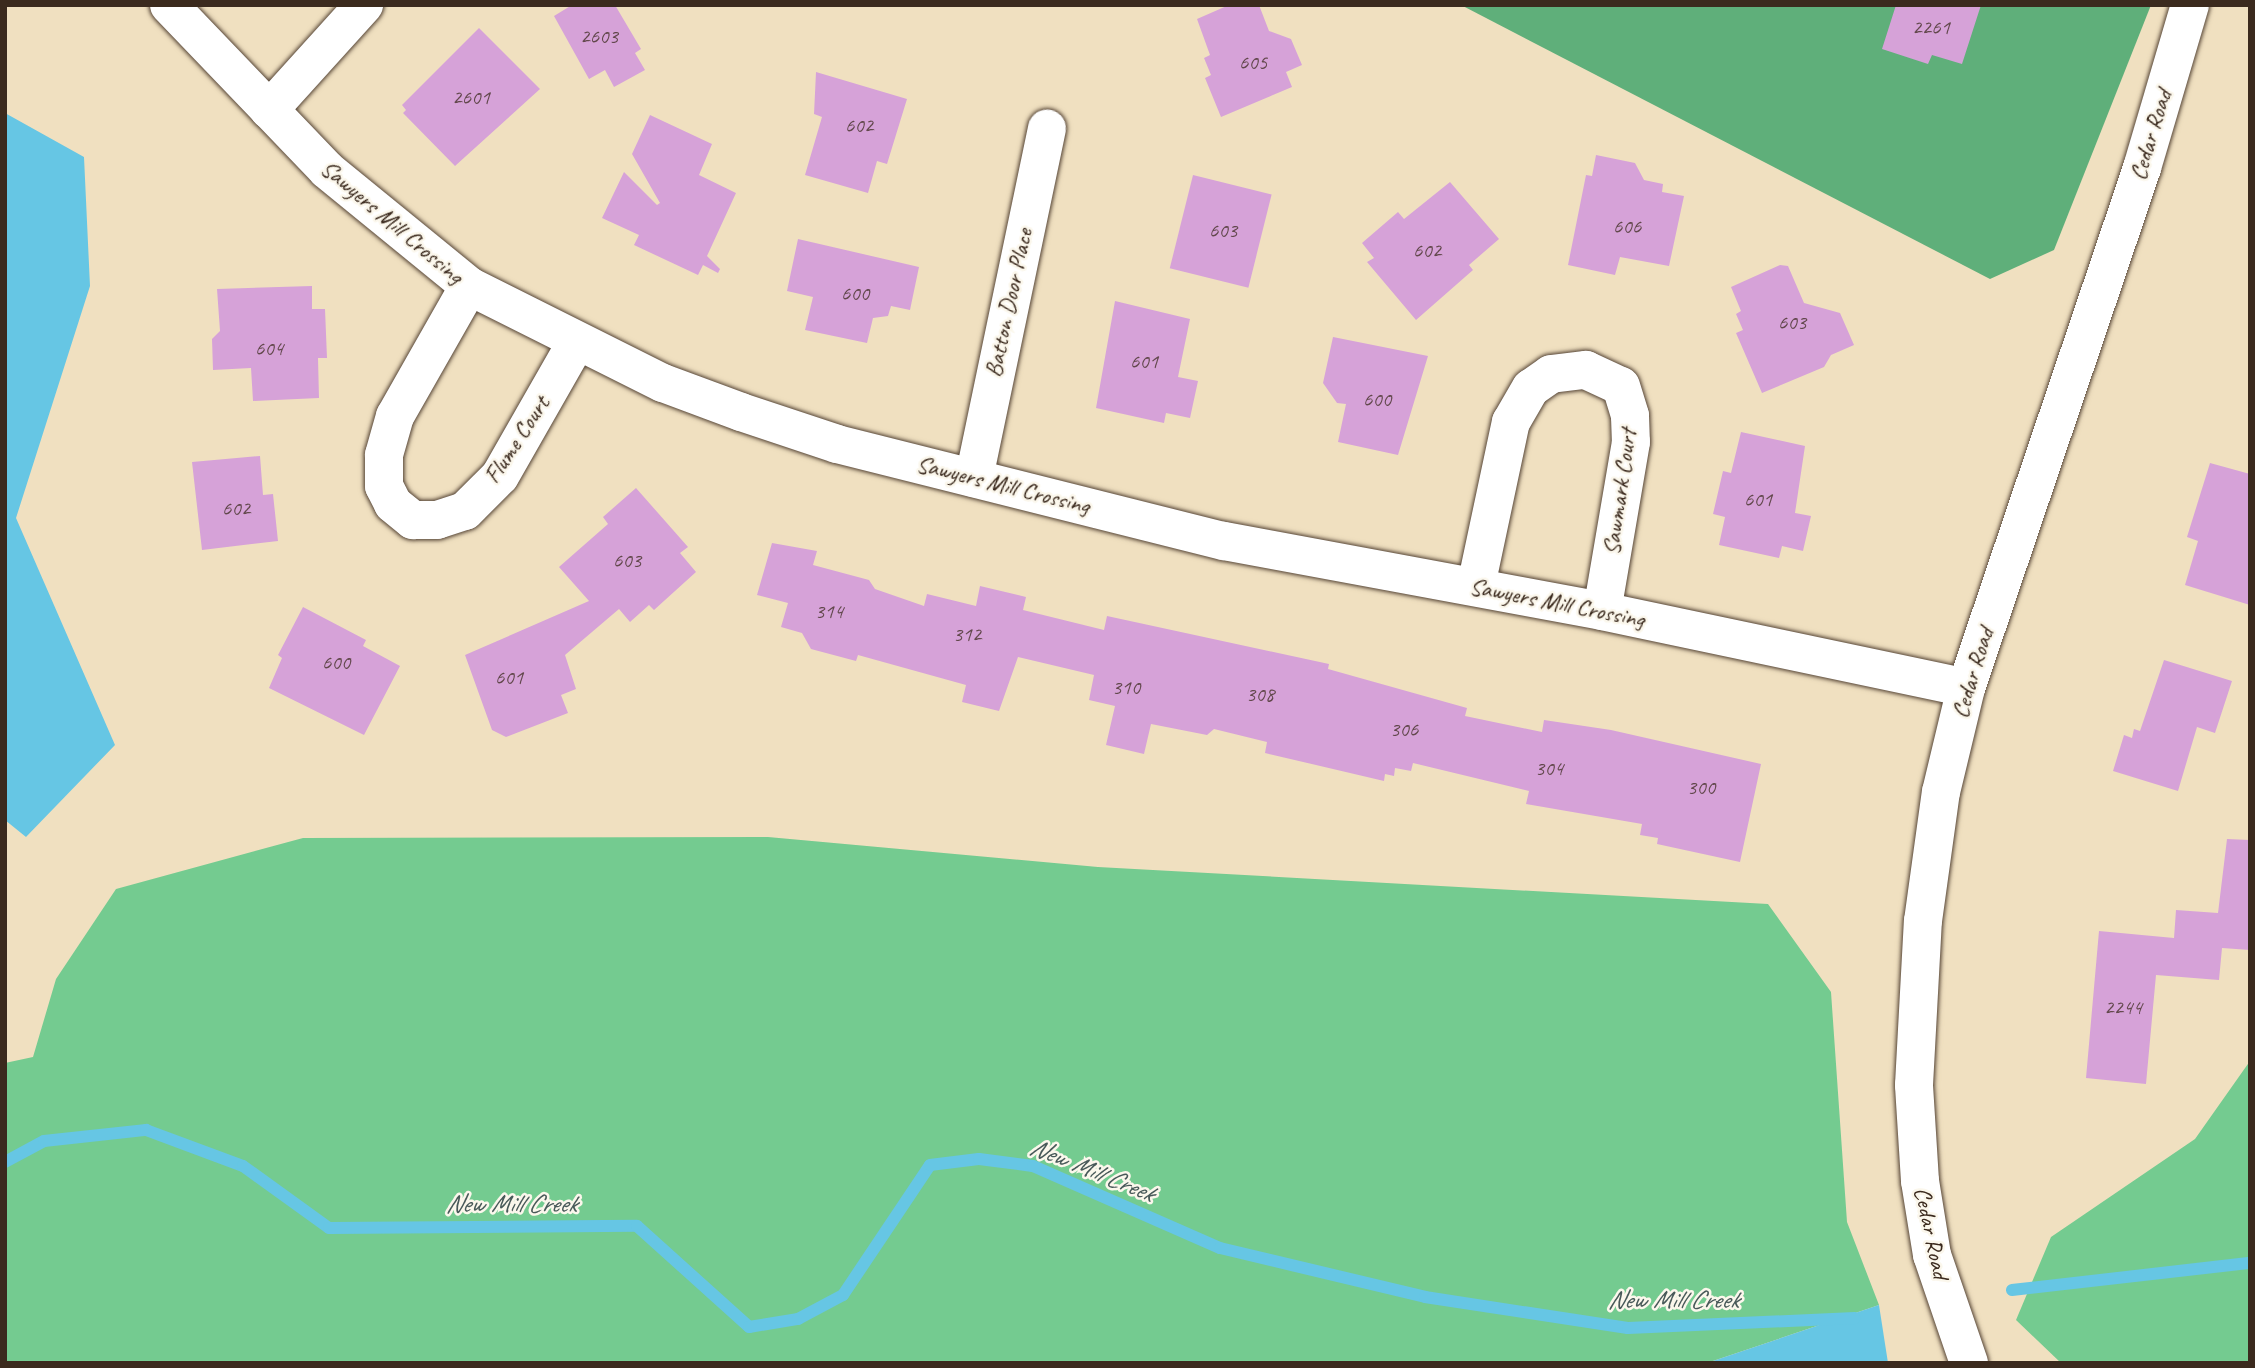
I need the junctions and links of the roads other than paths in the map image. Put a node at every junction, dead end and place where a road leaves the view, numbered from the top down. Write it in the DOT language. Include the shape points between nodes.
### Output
graph roads {
  1 [pos="169,5"];
  2 [pos="364,5"];
  3 [pos="2190,5"];
  4 [pos="269,110"];
  5 [pos="1047,130"];
  6 [pos="469,286"];
  7 [pos="577,341"];
  8 [pos="974,478"];
  9 [pos="1476,586"];
  10 [pos="1602,611"];
  11 [pos="1966,688"];
  12 [pos="1969,1363"];
  1 -- 4 [label="street, Sawyers Mill Crossing"];
  2 -- 4 [label="street"];
  3 -- 11 [label="street, Cedar Road" via="2142,168"];
  4 -- 6 [label="street, Sawyers Mill Crossing" via="327,170"];
  5 -- 8 [label="street, Batton Door Place"];
  6 -- 7 [label="street, Sawyers Mill Crossing"];
  6 -- 7 [label="street, Flume Court" via="395,416 384,455 384,486 393,504 413,520 437,520 465,511 500,476"];
  7 -- 8 [label="street, Sawyers Mill Crossing" via="663,383 741,412 837,444"];
  8 -- 9 [label="street, Sawyers Mill Crossing" via="1224,541"];
  9 -- 10 [label="street, Sawyers Mill Crossing"];
  9 -- 10 [label="street, Sawmark Court" via="1511,422 1531,388 1551,374 1586,370 1621,386 1630,416 1631,442"];
  10 -- 11 [label="street, Sawyers Mill Crossing"];
  11 -- 12 [label="street, Cedar Road" via="1941,792 1923,921 1914,1085 1920,1181 1932,1255"];
}
